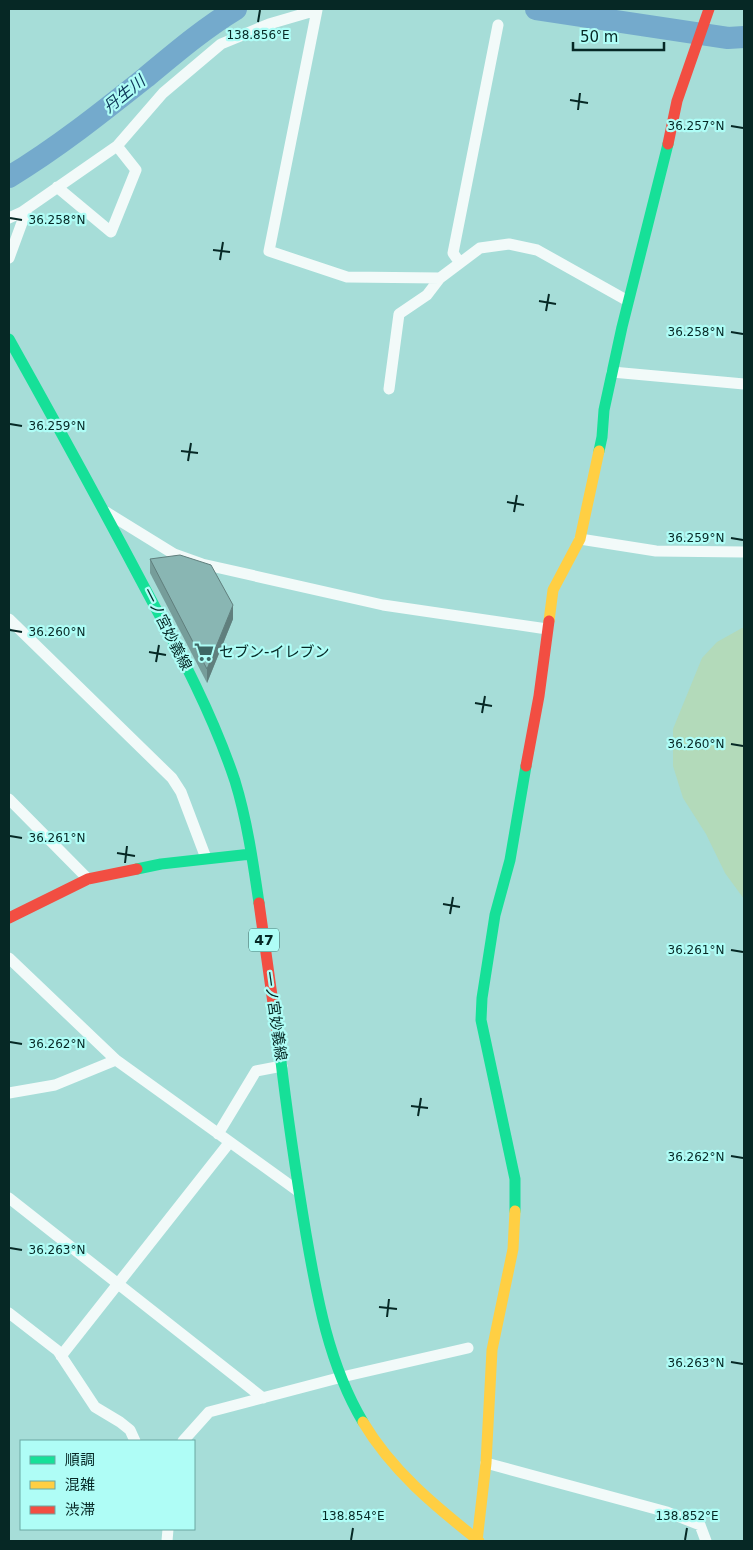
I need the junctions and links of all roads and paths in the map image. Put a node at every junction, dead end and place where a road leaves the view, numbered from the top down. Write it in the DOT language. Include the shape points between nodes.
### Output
graph roads {
  1 [pos="709,9"];
  2 [pos="498,25"];
  3 [pos="117,146"];
  4 [pos="57,187"];
  5 [pos="27,209"];
  6 [pos="9,218"];
  7 [pos="9,258"];
  8 [pos="460,263"];
  9 [pos="440,278"];
  10 [pos="628,301"];
  11 [pos="9,339"];
  12 [pos="612,372"];
  13 [pos="744,384"];
  14 [pos="388,390"];
  15 [pos="105,511"];
  16 [pos="580,539"];
  17 [pos="744,552"];
  18 [pos="9,618"];
  19 [pos="547,629"];
  20 [pos="9,799"];
  21 [pos="251,854"];
  22 [pos="206,858"];
  23 [pos="88,879"];
  24 [pos="9,918"];
  25 [pos="9,958"];
  26 [pos="116,1060"];
  27 [pos="282,1066"];
  28 [pos="9,1092"];
  29 [pos="218,1134"];
  30 [pos="229,1142"];
  31 [pos="298,1191"];
  32 [pos="9,1198"];
  33 [pos="118,1284"];
  34 [pos="9,1313"];
  35 [pos="468,1348"];
  36 [pos="61,1356"];
  37 [pos="342,1377"];
  38 [pos="263,1398"];
  39 [pos="135,1440"];
  40 [pos="184,1440"];
  41 [pos="486,1463"];
  42 [pos="478,1541"];
  43 [pos="706,1541"];
  1 -- 10 [label="street" via="677,101"];
  2 -- 8 [label="street" via="453,253"];
  3 -- 4 [label="street"];
  3 -- 4 [label="street" via="136,170 111,232"];
  3 -- 9 [label="street" via="163,92 221,44 268,24 317,10 269,251 347,277"];
  4 -- 5 [label="street"];
  5 -- 6 [label="street"];
  5 -- 7 [label="street"];
  8 -- 9 [label="street"];
  8 -- 10 [label="street" via="480,248 509,244 537,250"];
  9 -- 14 [label="street" via="427,295 399,314"];
  10 -- 12 [label="street"];
  11 -- 15 [label="street, 一ノ宮妙義線 / 47"];
  12 -- 13 [label="street"];
  12 -- 16 [label="street"];
  15 -- 19 [label="street" via="174,554 202,564 383,605"];
  15 -- 21 [label="street, 一ノ宮妙義線 / 47" via="215,724 247,826"];
  16 -- 17 [label="street" via="656,551"];
  16 -- 19 [label="street" via="553,590"];
  18 -- 22 [label="street" via="172,778 181,792"];
  19 -- 41 [label="street" via="539,696 510,860 495,915 482,998 481,1020 515,1179 513,1249 492,1350"];
  20 -- 23 [label="street"];
  21 -- 22 [label="street"];
  21 -- 27 [label="street, 一ノ宮妙義線 / 47"];
  22 -- 23 [label="street"];
  23 -- 24 [label="street"];
  25 -- 26 [label="street"];
  26 -- 28 [label="street" via="55,1084"];
  26 -- 29 [label="street"];
  27 -- 29 [label="street" via="256,1070"];
  27 -- 31 [label="street, 一ノ宮妙義線 / 47"];
  29 -- 30 [label="street"];
  30 -- 31 [label="street"];
  30 -- 33 [label="street"];
  31 -- 37 [label="street, 一ノ宮妙義線 / 47" via="322,1317"];
  32 -- 33 [label="street"];
  33 -- 36 [label="street"];
  33 -- 38 [label="street"];
  34 -- 36 [label="street"];
  35 -- 37 [label="street"];
  36 -- 39 [label="street" via="95,1407 130,1430"];
  37 -- 38 [label="street"];
  37 -- 42 [label="street, 一ノ宮妙義線 / 47" via="369,1432 398,1471"];
  38 -- 40 [label="street" via="209,1412"];
  41 -- 42 [label="street"];
  41 -- 43 [label="street" via="667,1512 700,1525"];
}
